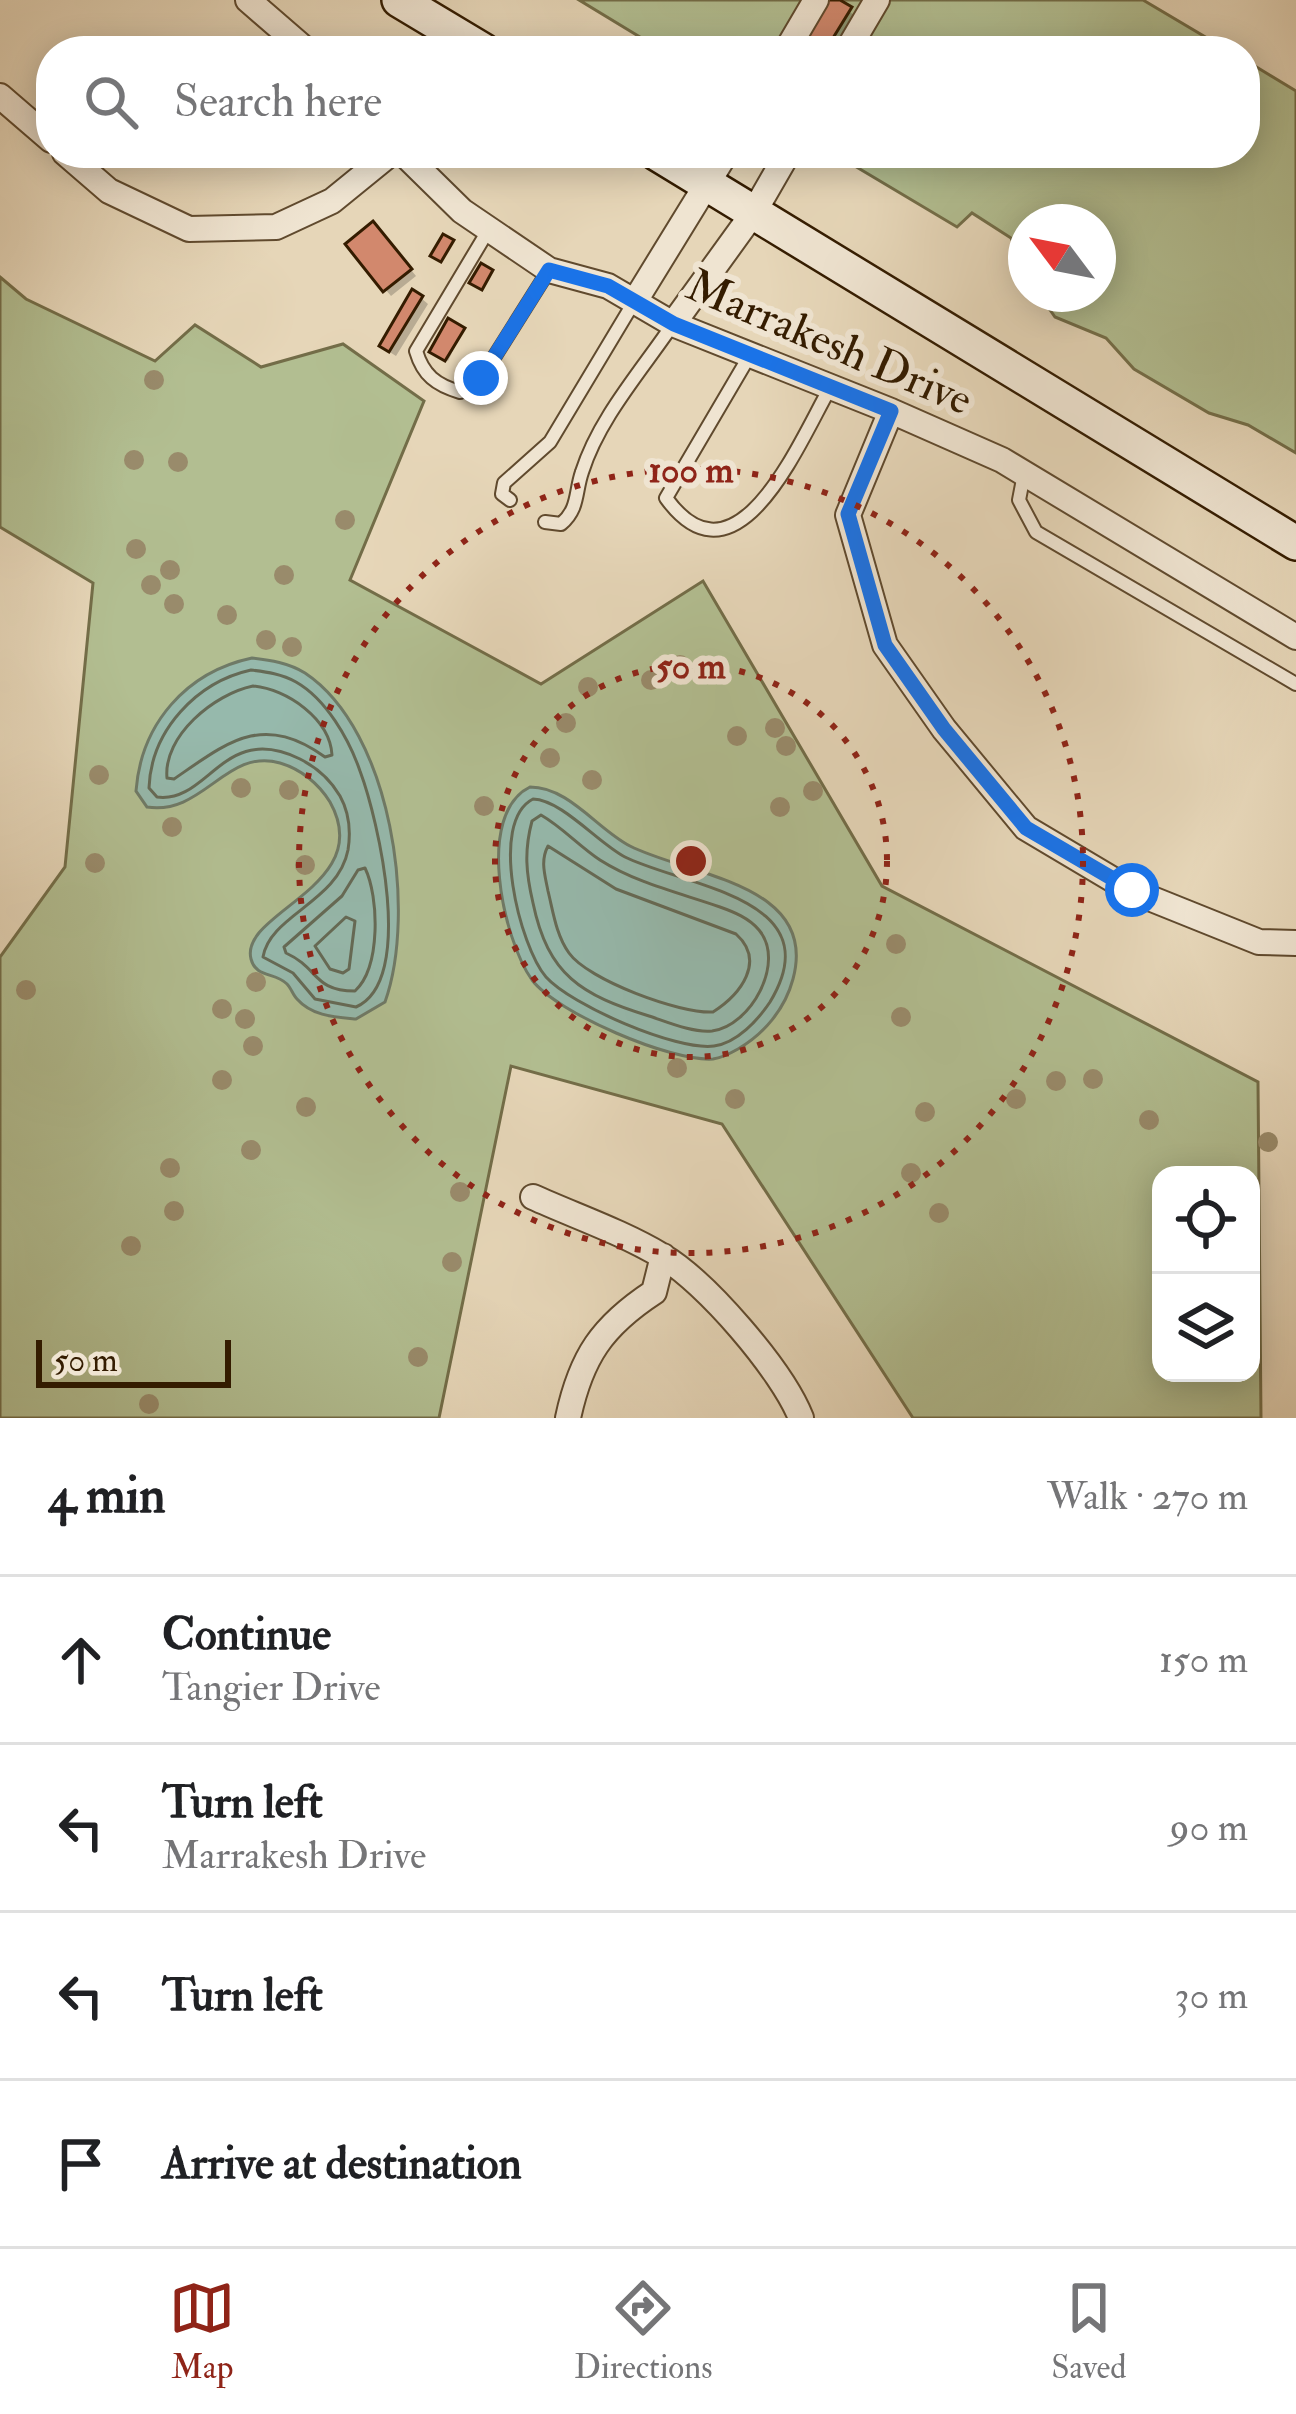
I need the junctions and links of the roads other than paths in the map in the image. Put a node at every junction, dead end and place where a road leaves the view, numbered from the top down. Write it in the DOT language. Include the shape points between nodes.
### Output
graph roads {
  1 [pos="248,0"];
  2 [pos="399,0"];
  3 [pos="816,0"];
  4 [pos="877,0"];
  5 [pos="290,36"];
  6 [pos="459,36"];
  7 [pos="795,36"];
  8 [pos="856,36"];
  9 [pos="0,96"];
  10 [pos="36,127"];
  11 [pos="82,168"];
  12 [pos="373,168"];
  13 [pos="418,168"];
  14 [pos="681,168"];
  15 [pos="717,168"];
  16 [pos="779,168"];
  17 [pos="707,184"];
  18 [pos="754,212"];
  19 [pos="489,230"];
  20 [pos="549,270"];
  21 [pos="635,301"];
  22 [pos="674,324"];
  23 [pos="749,355"];
  24 [pos="830,387"];
  25 [pos="891,411"];
  26 [pos="1024,474"];
  27 [pos="510,500"];
  28 [pos="545,522"];
  29 [pos="1296,543"];
  30 [pos="1296,637"];
  31 [pos="1296,684"];
  32 [pos="1296,943"];
  33 [pos="533,1197"];
  34 [pos="663,1256"];
  35 [pos="568,1418"];
  36 [pos="801,1418"];
  1 -- 5 [label="street"];
  2 -- 6 [label="street"];
  3 -- 7 [label="street"];
  4 -- 8 [label="street"];
  9 -- 10 [label="street"];
  11 -- 12 [label="street" via="109,191 189,229 276,227 332,201"];
  13 -- 19 [label="street, Marrakesh Drive"];
  14 -- 17 [label="street"];
  15 -- 17 [label="street"];
  16 -- 18 [label="street"];
  17 -- 18 [label="street"];
  17 -- 21 [label="street"];
  18 -- 22 [label="street"];
  18 -- 29 [label="street"];
  19 -- 20 [label="street, Marrakesh Drive"];
  19 -- 20 [label="lane" via="416,351 441,386 460,392 481,378"];
  20 -- 21 [label="street, Marrakesh Drive"];
  21 -- 22 [label="street, Marrakesh Drive"];
  21 -- 27 [label="lane" via="550,442 504,483"];
  22 -- 23 [label="street, Marrakesh Drive"];
  22 -- 28 [label="lane" via="599,434 572,515"];
  23 -- 24 [label="street, Marrakesh Drive"];
  23 -- 24 [label="lane" via="666,498 676,512 715,531 738,525 770,493"];
  24 -- 25 [label="street, Marrakesh Drive"];
  25 -- 26 [label="street, Marrakesh Drive"];
  25 -- 32 [label="street" via="848,514 885,645 944,729 1026,828 1132,890 1259,943"];
  26 -- 30 [label="street, Marrakesh Drive"];
  26 -- 31 [label="lane" via="1019,500 1036,532"];
  33 -- 34 [label="street"];
  34 -- 35 [label="street" via="654,1292 593,1346"];
  34 -- 36 [label="street" via="753,1344"];
}
